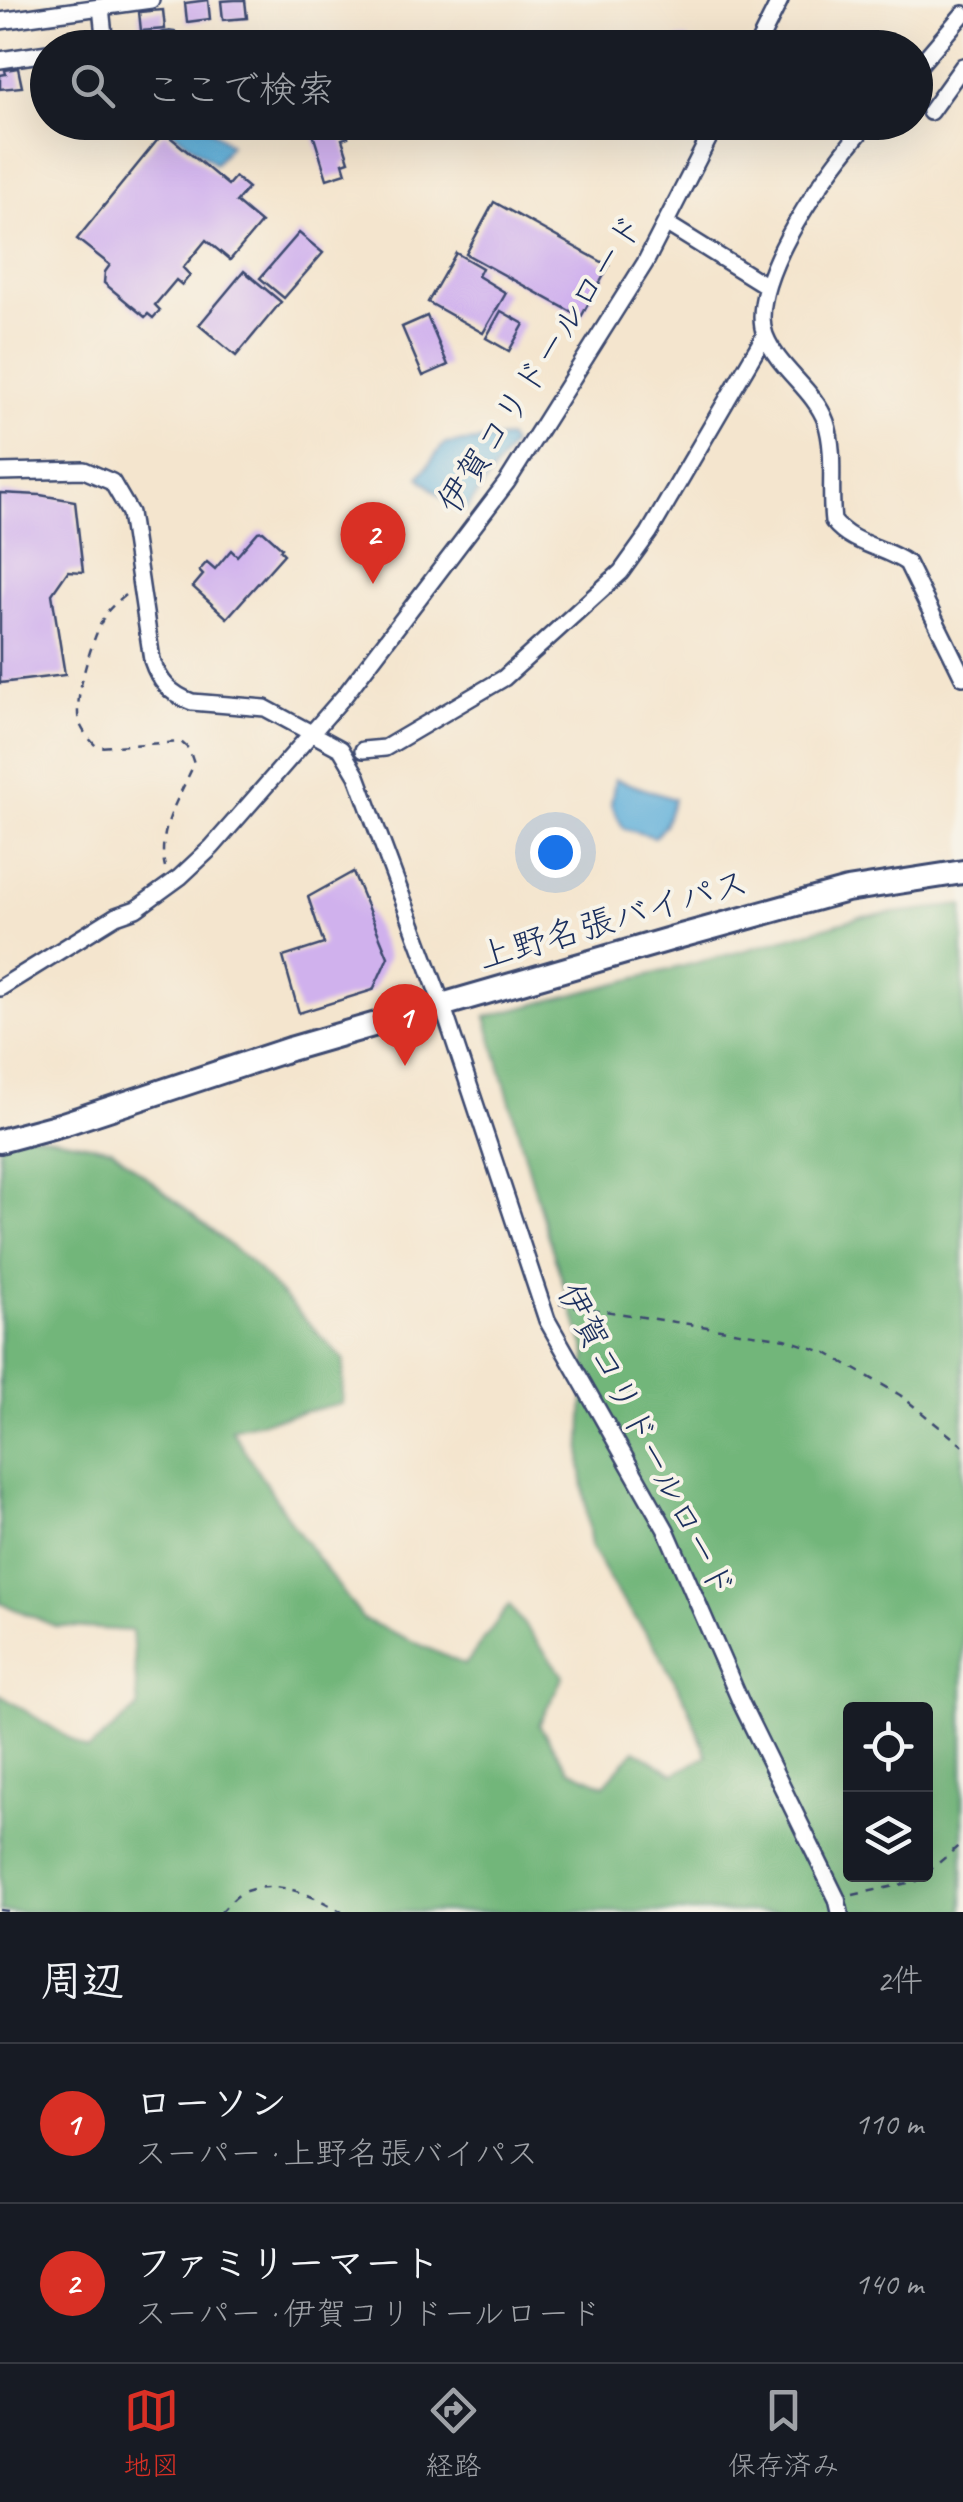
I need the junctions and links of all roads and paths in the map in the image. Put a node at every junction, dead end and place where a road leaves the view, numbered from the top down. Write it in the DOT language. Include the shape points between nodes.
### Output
graph roads {
  1 [pos="152,0"];
  2 [pos="780,0"];
  3 [pos="101,7"];
  4 [pos="963,14"];
  5 [pos="0,21"];
  6 [pos="100,30"];
  7 [pos="765,30"];
  8 [pos="933,49"];
  9 [pos="30,56"];
  10 [pos="0,60"];
  11 [pos="963,66"];
  12 [pos="933,108"];
  13 [pos="708,140"];
  14 [pos="854,140"];
  15 [pos="667,224"];
  16 [pos="765,286"];
  17 [pos="765,335"];
  18 [pos="0,472"];
  19 [pos="140,581"];
  20 [pos="963,677"];
  21 [pos="312,730"];
  22 [pos="363,750"];
  23 [pos="963,872"];
  24 [pos="172,882"];
  25 [pos="0,988"];
  26 [pos="442,1004"];
  27 [pos="0,1141"];
  28 [pos="540,1300"];
  29 [pos="963,1446"];
  30 [pos="963,1842"];
  31 [pos="933,1867"];
  32 [pos="914,1882"];
  33 [pos="838,1905"];
  34 [pos="0,1910"];
  35 [pos="16,1912"];
  36 [pos="221,1912"];
  37 [pos="342,1912"];
  1 -- 3 [label="street"];
  2 -- 7 [label="street"];
  3 -- 5 [label="street"];
  3 -- 6 [label="street"];
  4 -- 8 [label="street"];
  9 -- 10 [label="street"];
  11 -- 12 [label="street"];
  13 -- 15 [label="street, 伊賀コリドールロード"];
  14 -- 16 [label="street" via="822,178"];
  15 -- 16 [label="street"];
  15 -- 21 [label="street, 伊賀コリドールロード" via="507,482"];
  16 -- 17 [label="street"];
  17 -- 20 [label="street" via="825,421 833,521 854,540 907,564"];
  17 -- 22 [label="street" via="621,572 504,678 386,748"];
  18 -- 19 [label="street" via="84,470 112,482 130,512"];
  19 -- 21 [label="street" via="152,660 172,692 192,702 265,708"];
  19 -- 24 [label="path" via="100,625 77,707 79,724 97,748 181,742 190,750 194,764 161,849"];
  21 -- 24 [label="street" via="212,847"];
  21 -- 26 [label="street, 伊賀コリドールロード" via="341,748 357,776"];
  23 -- 26 [label="highway, 上野名張バイパス" via="847,890"];
  24 -- 25 [label="street"];
  26 -- 27 [label="highway, 上野名張バイパス"];
  26 -- 28 [label="street, 伊賀コリドールロード"];
  28 -- 29 [label="path" via="785,1339 828,1353 900,1395"];
  28 -- 33 [label="street, 伊賀コリドールロード" via="666,1530"];
  30 -- 31 [label="path"];
  32 -- 33 [label="path"];
  34 -- 35 [label="path"];
  36 -- 37 [label="path" via="244,1891 284,1888"];
}
